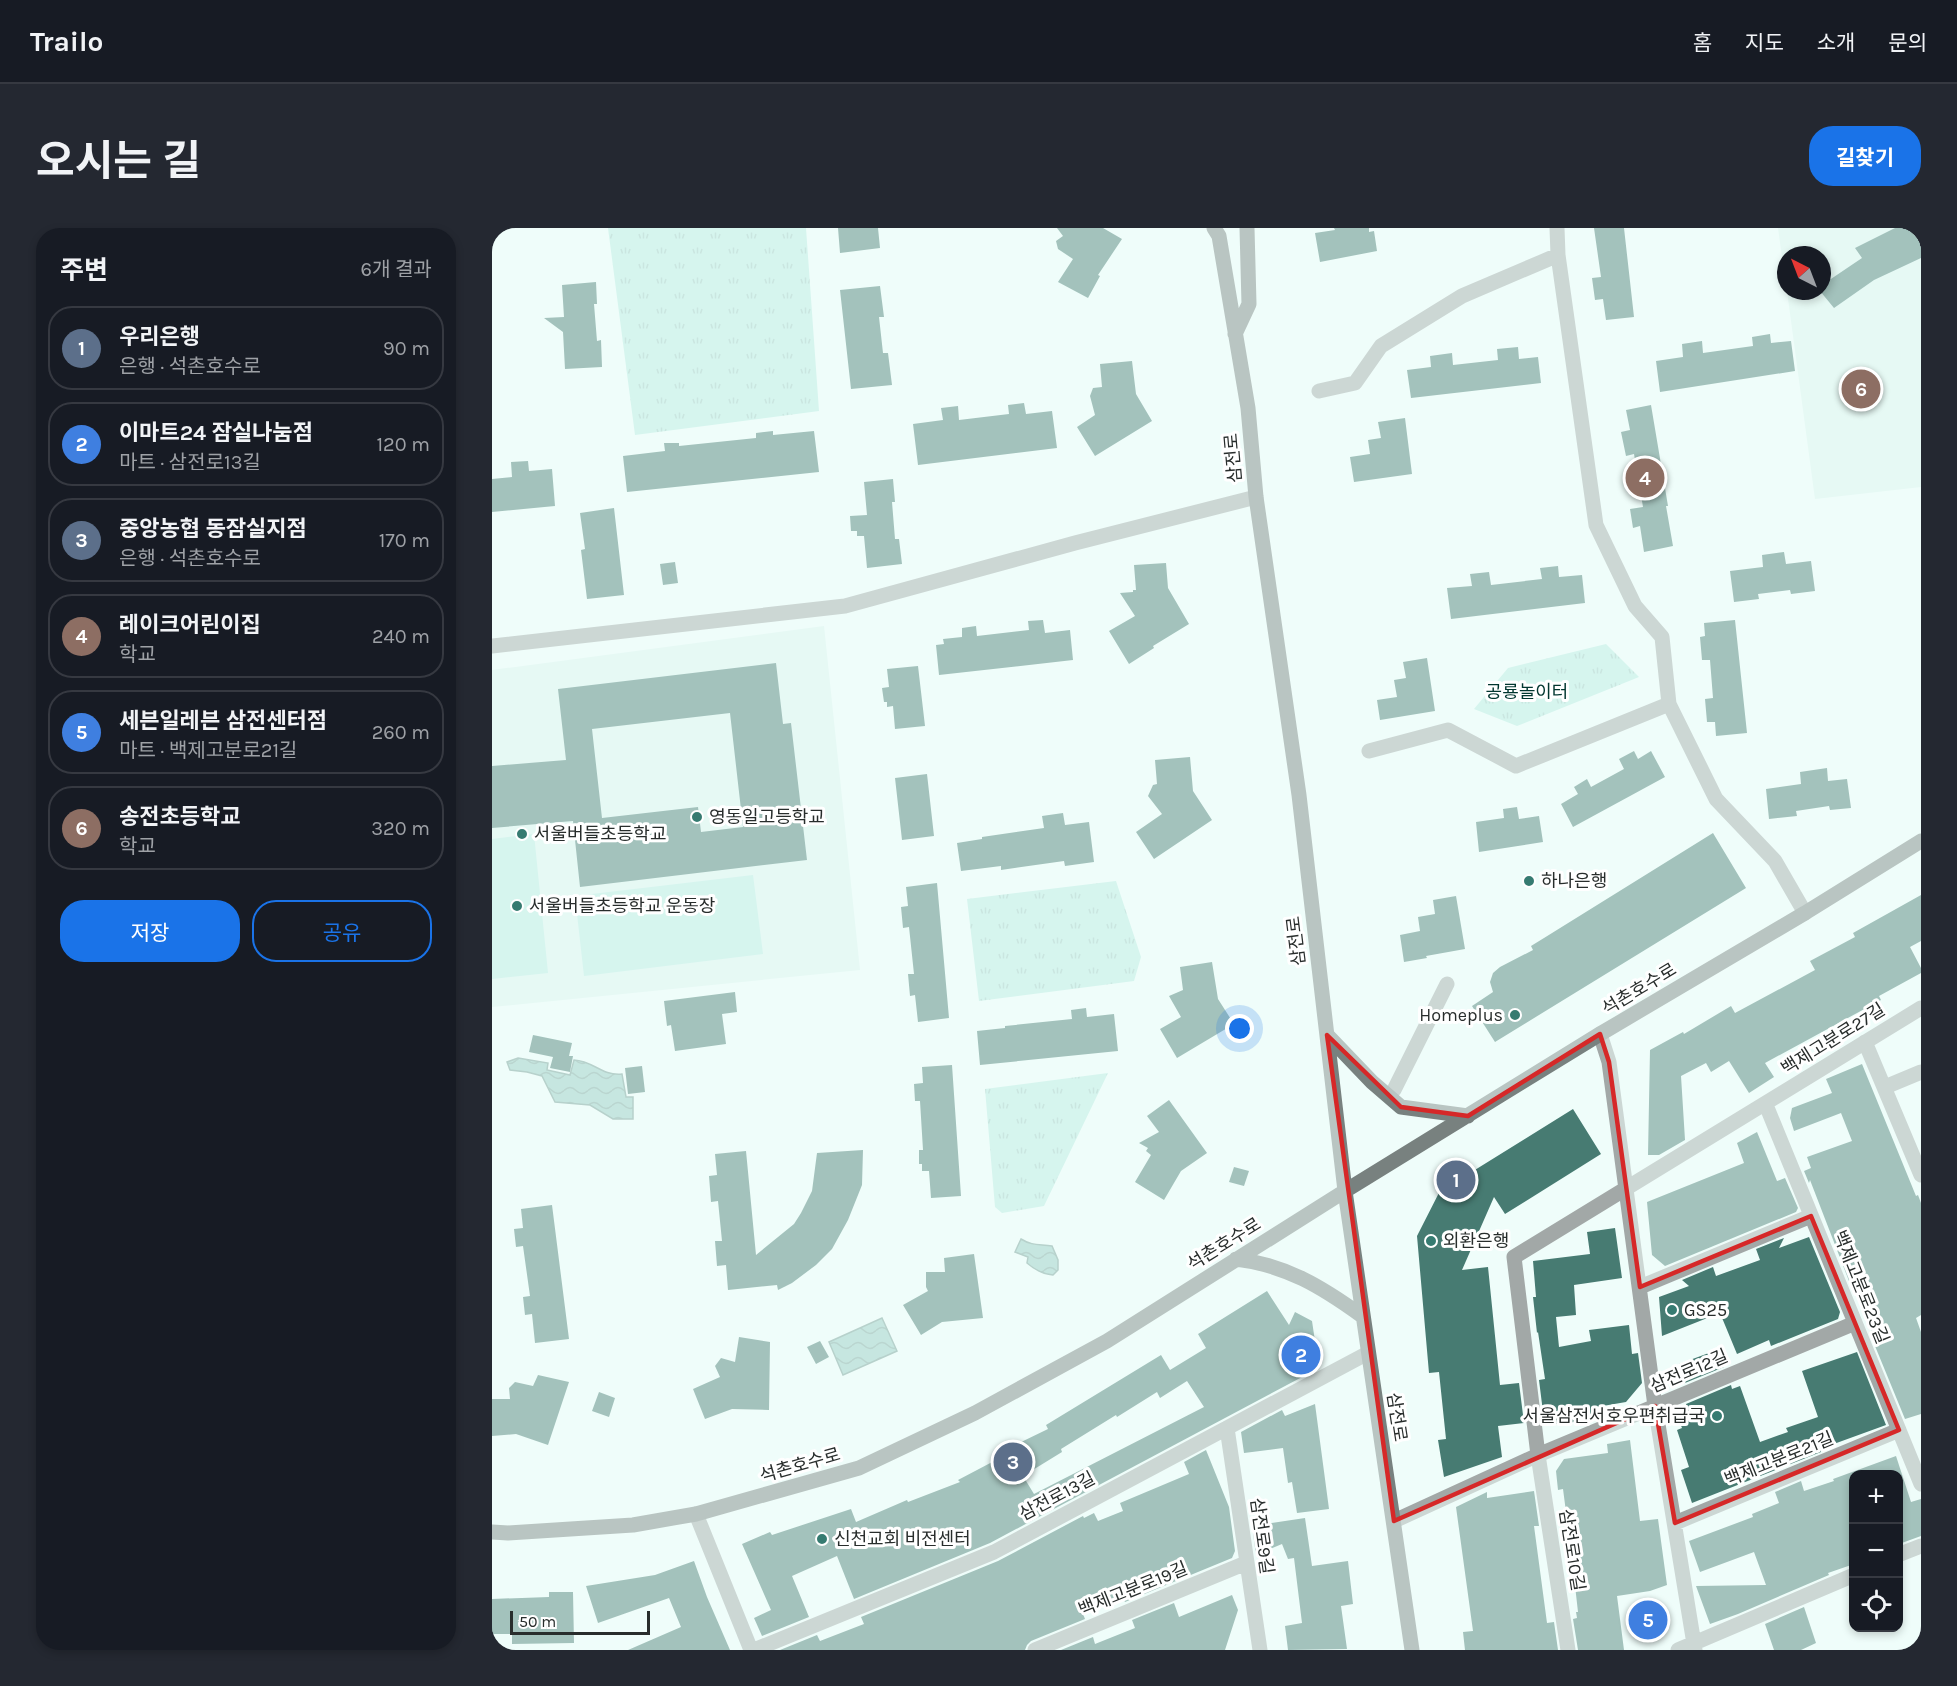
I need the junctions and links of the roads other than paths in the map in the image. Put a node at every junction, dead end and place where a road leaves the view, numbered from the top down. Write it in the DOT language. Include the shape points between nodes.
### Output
graph roads {
  1 [pos="1214,228"];
  2 [pos="1247,228"];
  3 [pos="1557,228"];
  4 [pos="1558,255"];
  5 [pos="1235,334"];
  6 [pos="1319,392"];
  7 [pos="1256,498"];
  8 [pos="492,646"];
  9 [pos="1669,704"];
  10 [pos="1369,751"];
  11 [pos="1921,841"];
  12 [pos="1805,913"];
  13 [pos="1446,984"];
  14 [pos="1921,1008"];
  15 [pos="1600,1034"];
  16 [pos="1327,1035"];
  17 [pos="1865,1042"];
  18 [pos="1921,1072"];
  19 [pos="1885,1087"];
  20 [pos="1394,1090"];
  21 [pos="1766,1105"];
  22 [pos="1468,1116"];
  23 [pos="1921,1175"];
  24 [pos="1626,1188"];
  25 [pos="1345,1191"];
  26 [pos="1811,1216"];
  27 [pos="1236,1259"];
  28 [pos="1640,1287"];
  29 [pos="1362,1316"];
  30 [pos="1855,1323"];
  31 [pos="1368,1353"];
  32 [pos="1655,1407"];
  33 [pos="1227,1428"];
  34 [pos="1899,1430"];
  35 [pos="1538,1455"];
  36 [pos="1921,1484"];
  37 [pos="696,1514"];
  38 [pos="1394,1521"];
  39 [pos="1675,1523"];
  40 [pos="492,1532"];
  41 [pos="1921,1546"];
  42 [pos="1903,1554"];
  43 [pos="1245,1563"];
  44 [pos="1849,1577"];
  45 [pos="1694,1647"];
  46 [pos="753,1650"];
  47 [pos="1035,1650"];
  48 [pos="1260,1650"];
  49 [pos="1412,1650"];
  50 [pos="1568,1650"];
  51 [pos="1678,1650"];
  1 -- 5 [label="main road, 삼전로" via="1219,236"];
  2 -- 5 [label="main road" via="1249,304"];
  3 -- 4 [label="street"];
  4 -- 6 [label="street" via="1462,296 1381,346 1355,383"];
  4 -- 9 [label="street" via="1596,525 1635,606 1662,637"];
  5 -- 7 [label="main road, 삼전로" via="1248,408"];
  7 -- 8 [label="street" via="845,606"];
  7 -- 16 [label="main road, 삼전로" via="1299,795"];
  9 -- 10 [label="street" via="1516,766 1448,730"];
  9 -- 12 [label="street" via="1716,799 1775,861"];
  11 -- 12 [label="main road, 석촌호수로"];
  12 -- 15 [label="main road, 석촌호수로"];
  13 -- 20 [label="street"];
  14 -- 17 [label="street, 백제고분로27길"];
  15 -- 22 [label="main road, 석촌호수로"];
  15 -- 24 [label="street" via="1609,1062"];
  16 -- 22 [label="main road" via="1401,1107"];
  16 -- 25 [label="main road, 삼전로"];
  17 -- 19 [label="street"];
  17 -- 21 [label="street, 백제고분로27길"];
  18 -- 19 [label="street"];
  19 -- 23 [label="street"];
  21 -- 24 [label="street"];
  21 -- 26 [label="street, 백제고분로23길"];
  22 -- 25 [label="main road, 석촌호수로"];
  24 -- 28 [label="street"];
  24 -- 35 [label="street" via="1515,1257"];
  25 -- 27 [label="main road, 석촌호수로"];
  25 -- 29 [label="main road, 삼전로"];
  26 -- 28 [label="street"];
  26 -- 30 [label="street, 백제고분로23길"];
  27 -- 29 [label="main road" via="1260,1262 1300,1276"];
  27 -- 37 [label="main road, 석촌호수로" via="1107,1341 975,1413 859,1468"];
  28 -- 32 [label="street"];
  29 -- 31 [label="main road, 삼전로"];
  30 -- 32 [label="street, 삼전로12길"];
  30 -- 34 [label="street, 백제고분로23길"];
  31 -- 33 [label="street, 삼전로13길"];
  31 -- 38 [label="main road, 삼전로"];
  32 -- 35 [label="street, 삼전로12길"];
  32 -- 39 [label="street"];
  33 -- 43 [label="street, 삼전로9길"];
  33 -- 46 [label="street, 삼전로13길" via="994,1552"];
  34 -- 36 [label="street, 백제고분로23길"];
  34 -- 39 [label="street, 백제고분로21길"];
  35 -- 38 [label="street, 삼전로12길"];
  35 -- 50 [label="street, 삼전로10길"];
  37 -- 40 [label="main road, 석촌호수로" via="633,1525"];
  37 -- 46 [label="street"];
  38 -- 49 [label="main road, 삼전로"];
  39 -- 45 [label="street"];
  41 -- 42 [label="street"];
  43 -- 47 [label="street, 백제고분로19길"];
  43 -- 48 [label="street, 삼전로9길"];
  44 -- 45 [label="street"];
  45 -- 51 [label="street"];
}
